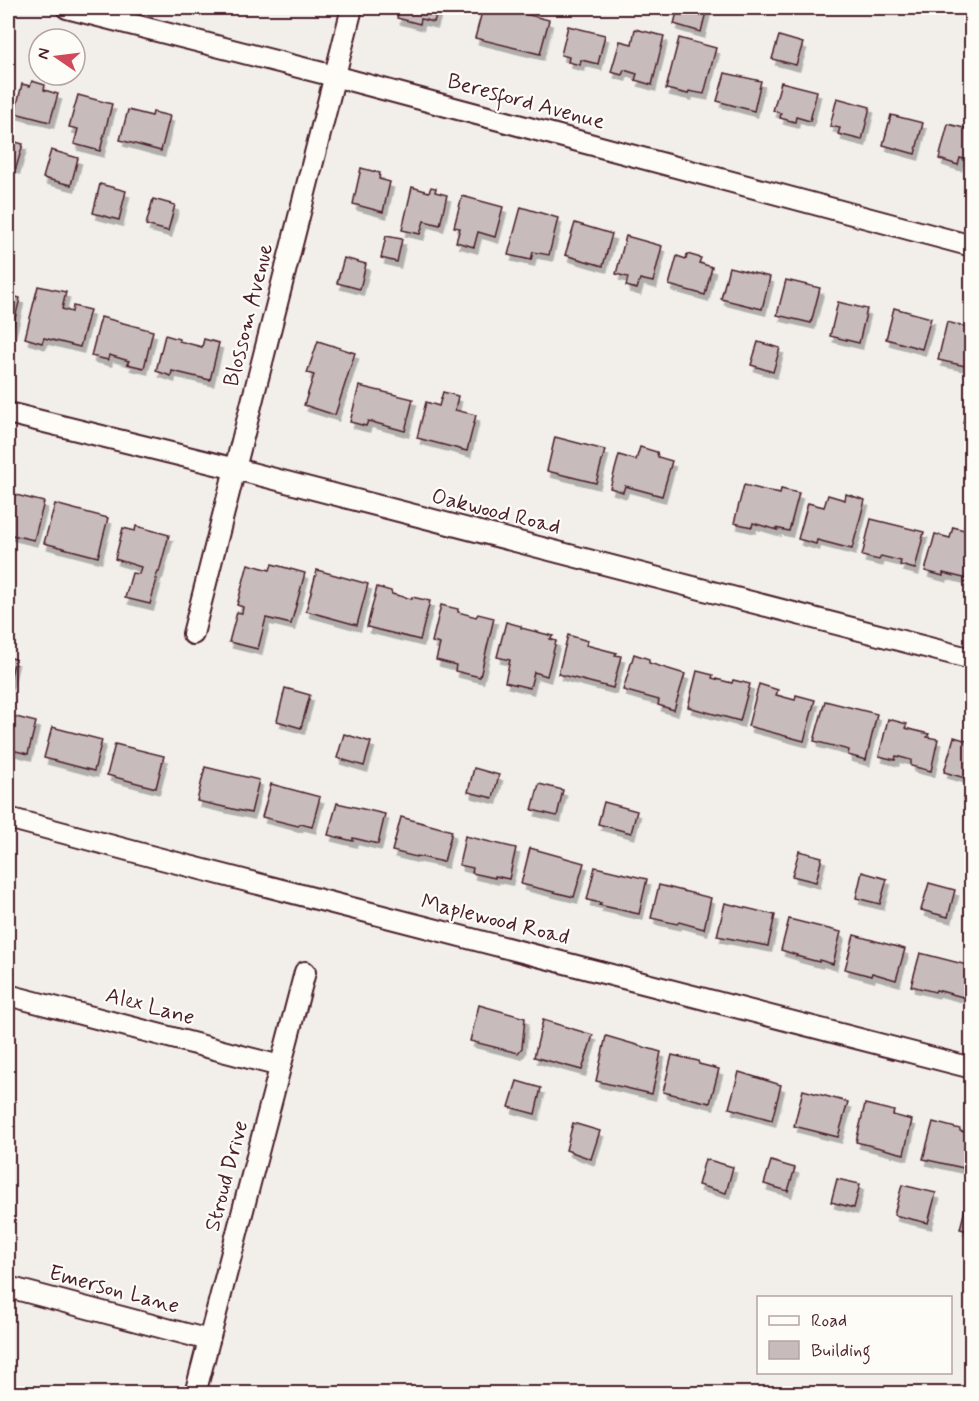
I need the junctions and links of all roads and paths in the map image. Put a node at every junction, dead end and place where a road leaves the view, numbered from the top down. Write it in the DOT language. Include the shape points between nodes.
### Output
graph roads {
  1 [pos="67,8"];
  2 [pos="352,8"];
  3 [pos="334,76"];
  4 [pos="972,246"];
  5 [pos="8,412"];
  6 [pos="236,469"];
  7 [pos="193,634"];
  8 [pos="972,659"];
  9 [pos="8,818"];
  10 [pos="305,972"];
  11 [pos="8,995"];
  12 [pos="280,1066"];
  13 [pos="972,1068"];
  14 [pos="8,1287"];
  15 [pos="208,1340"];
  16 [pos="195,1394"];
  1 -- 3 [label="street, Beresford Avenue"];
  2 -- 3 [label="street, Blossom Avenue"];
  3 -- 4 [label="street, Beresford Avenue"];
  3 -- 6 [label="street, Blossom Avenue"];
  5 -- 6 [label="street, Oakwood Road"];
  6 -- 7 [label="street, Blossom Avenue"];
  6 -- 8 [label="street, Oakwood Road"];
  9 -- 13 [label="street, Maplewood Road"];
  10 -- 12 [label="street, Stroud Drive"];
  11 -- 12 [label="street, Alex Lane"];
  12 -- 15 [label="street, Stroud Drive"];
  14 -- 15 [label="street, Emerson Lane"];
  15 -- 16 [label="street, Stroud Drive"];
}
